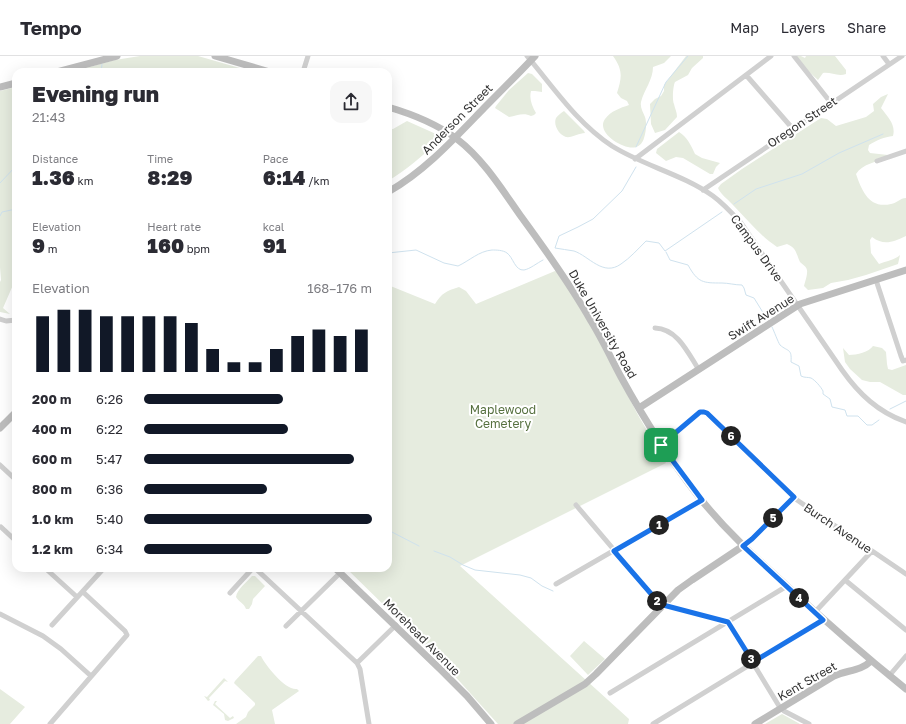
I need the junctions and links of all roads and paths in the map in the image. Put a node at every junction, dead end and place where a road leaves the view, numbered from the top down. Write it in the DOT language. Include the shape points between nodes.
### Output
graph roads {
  1 [pos="116,56"];
  2 [pos="215,56"];
  3 [pos="308,56"];
  4 [pos="770,56"];
  5 [pos="794,56"];
  6 [pos="883,56"];
  7 [pos="902,56"];
  8 [pos="531,58"];
  9 [pos="889,64"];
  10 [pos="72,68"];
  11 [pos="256,68"];
  12 [pos="304,68"];
  13 [pos="746,74"];
  14 [pos="12,85"];
  15 [pos="0,87"];
  16 [pos="831,103"];
  17 [pos="392,108"];
  18 [pos="793,129"];
  19 [pos="456,138"];
  20 [pos="906,151"];
  21 [pos="635,159"];
  22 [pos="877,161"];
  23 [pos="392,189"];
  24 [pos="703,190"];
  25 [pos="906,270"];
  26 [pos="876,280"];
  27 [pos="798,306"];
  28 [pos="0,319"];
  29 [pos="12,320"];
  30 [pos="655,328"];
  31 [pos="905,361"];
  32 [pos="699,370"];
  33 [pos="640,408"];
  34 [pos="12,416"];
  35 [pos="906,422"];
  36 [pos="0,428"];
  37 [pos="661,445"];
  38 [pos="0,465"];
  39 [pos="12,476"];
  40 [pos="794,497"];
  41 [pos="702,500"];
  42 [pos="576,505"];
  43 [pos="2,527"];
  44 [pos="12,537"];
  45 [pos="743,546"];
  46 [pos="614,551"];
  47 [pos="872,551"];
  48 [pos="49,572"];
  49 [pos="100,572"];
  50 [pos="250,572"];
  51 [pos="258,572"];
  52 [pos="336,572"];
  53 [pos="340,572"];
  54 [pos="906,574"];
  55 [pos="845,580"];
  56 [pos="556,584"];
  57 [pos="787,586"];
  58 [pos="82,592"];
  59 [pos="230,593"];
  60 [pos="77,598"];
  61 [pos="663,605"];
  62 [pos="301,611"];
  63 [pos="815,612"];
  64 [pos="0,614"];
  65 [pos="823,620"];
  66 [pos="728,622"];
  67 [pos="52,625"];
  68 [pos="396,625"];
  69 [pos="286,626"];
  70 [pos="906,630"];
  71 [pos="906,656"];
  72 [pos="871,661"];
  73 [pos="753,662"];
  74 [pos="357,663"];
  75 [pos="92,676"];
  76 [pos="889,676"];
  77 [pos="906,689"];
  78 [pos="610,694"];
  79 [pos="781,708"];
  80 [pos="50,724"];
  81 [pos="369,724"];
  82 [pos="491,724"];
  83 [pos="517,724"];
  84 [pos="652,724"];
  85 [pos="756,724"];
  86 [pos="809,724"];
  1 -- 10 [label="street"];
  2 -- 11 [label="street"];
  3 -- 12 [label="street"];
  4 -- 13 [label="street"];
  5 -- 16 [label="street"];
  6 -- 9 [label="street"];
  7 -- 9 [label="street, Oregon Street"];
  8 -- 19 [label="street, Anderson Street"];
  8 -- 21 [label="street, Campus Drive" via="582,121 611,145"];
  9 -- 16 [label="street, Oregon Street"];
  13 -- 18 [label="street"];
  13 -- 21 [label="street"];
  14 -- 15 [label="street"];
  16 -- 18 [label="street, Oregon Street"];
  17 -- 19 [label="street, Duke University Road" via="428,122"];
  18 -- 24 [label="street, Oregon Street"];
  19 -- 23 [label="street, Anderson Street" via="416,173"];
  19 -- 33 [label="street, Duke University Road" via="490,173 564,277"];
  20 -- 22 [label="street"];
  21 -- 24 [label="street, Campus Drive"];
  24 -- 27 [label="street, Campus Drive" via="725,206 741,223"];
  25 -- 26 [label="street, Swift Avenue"];
  26 -- 27 [label="street, Swift Avenue"];
  26 -- 31 [label="street"];
  27 -- 32 [label="street, Swift Avenue"];
  27 -- 35 [label="street, Campus Drive" via="858,391 880,410"];
  28 -- 29 [label="street"];
  30 -- 32 [label="street" via="662,328 675,336"];
  32 -- 33 [label="street, Swift Avenue"];
  33 -- 37 [label="street, Duke University Road"];
  34 -- 36 [label="street"];
  37 -- 40 [label="street, Burch Avenue" via="700,412 704,412"];
  37 -- 41 [label="street, Duke University Road"];
  38 -- 39 [label="street"];
  40 -- 45 [label="street"];
  40 -- 47 [label="street, Burch Avenue"];
  41 -- 45 [label="street, Duke University Road"];
  41 -- 46 [label="street"];
  42 -- 46 [label="street"];
  43 -- 44 [label="street"];
  45 -- 57 [label="street, Duke University Road"];
  45 -- 61 [label="street" via="684,585"];
  46 -- 56 [label="street"];
  46 -- 61 [label="street"];
  47 -- 54 [label="street, Burch Avenue"];
  47 -- 55 [label="street"];
  48 -- 60 [label="street"];
  49 -- 58 [label="street"];
  50 -- 59 [label="street"];
  51 -- 62 [label="street"];
  52 -- 62 [label="street"];
  53 -- 68 [label="street, Morehead Avenue"];
  55 -- 63 [label="street"];
  55 -- 70 [label="street"];
  57 -- 63 [label="street, Duke University Road"];
  57 -- 66 [label="street"];
  58 -- 60 [label="street"];
  58 -- 75 [label="street" via="127,634"];
  60 -- 67 [label="street"];
  61 -- 66 [label="street"];
  61 -- 83 [label="street" via="584,684"];
  62 -- 69 [label="street"];
  62 -- 74 [label="street"];
  63 -- 65 [label="street, Duke University Road"];
  64 -- 75 [label="street" via="43,636"];
  65 -- 72 [label="street, Duke University Road"];
  65 -- 73 [label="street"];
  66 -- 73 [label="street"];
  66 -- 78 [label="street"];
  68 -- 74 [label="street"];
  68 -- 82 [label="street, Morehead Avenue"];
  71 -- 76 [label="street"];
  72 -- 76 [label="street, Duke University Road"];
  72 -- 79 [label="street, Kent Street" via="864,667 834,676"];
  73 -- 79 [label="street"];
  73 -- 84 [label="street"];
  74 -- 81 [label="street"];
  75 -- 80 [label="street"];
  76 -- 77 [label="street, Duke University Road"];
  79 -- 85 [label="street, Kent Street"];
  79 -- 86 [label="street"];
}
